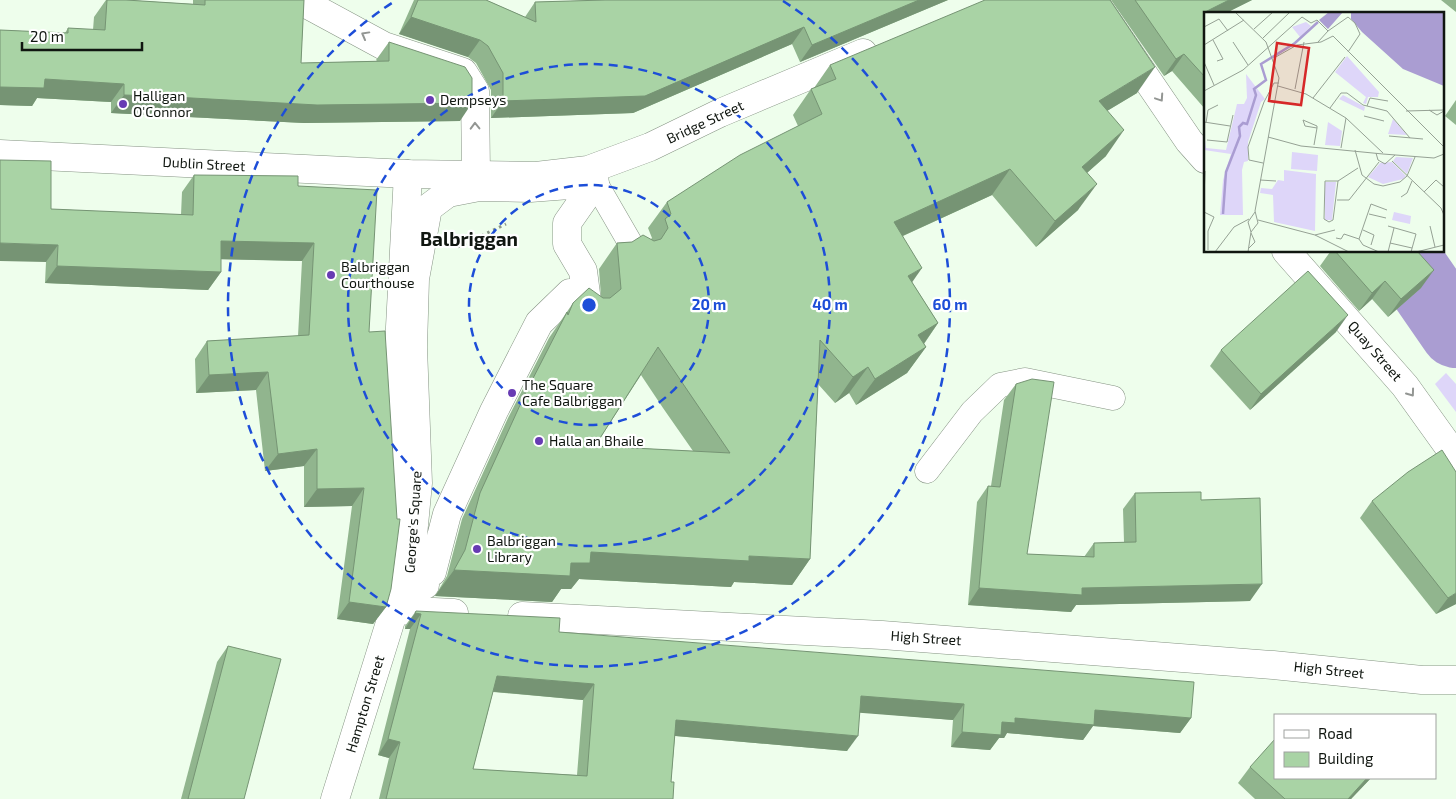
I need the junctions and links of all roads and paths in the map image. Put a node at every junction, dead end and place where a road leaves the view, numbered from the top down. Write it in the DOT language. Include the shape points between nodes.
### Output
graph roads {
  1 [pos="299,0"];
  2 [pos="1093,0"];
  3 [pos="890,42"];
  4 [pos="0,154"];
  5 [pos="1204,158"];
  6 [pos="408,174"];
  7 [pos="476,174"];
  8 [pos="592,177"];
  9 [pos="515,220"];
  10 [pos="1287,252"];
  11 [pos="636,253"];
  12 [pos="416,266"];
  13 [pos="1113,398"];
  14 [pos="1456,457"];
  15 [pos="927,471"];
  16 [pos="394,610"];
  17 [pos="1456,680"];
  18 [pos="335,799"];
  7 -- 1 [label="street, one-way" via="475,91 463,72 384,46"];
  2 -- 5 [label="street, one-way" via="1189,141"];
  3 -- 8 [label="street, Bridge Street" via="720,114"];
  4 -- 6 [label="street, Dublin Street"];
  6 -- 7 [label="street, Bridge Street"];
  6 -- 16 [label="street, George's Square" via="399,346 404,534"];
  7 -- 8 [label="street, Bridge Street"];
  8 -- 11 [label="lane"];
  8 -- 12 [label="street, George's Square" via="530,188 479,187 448,193 428,208"];
  8 -- 12 [label="street, George's Square" via="567,223 567,244 583,271 588,309 570,293 539,324 494,410 447,514 432,572 424,577 425,585 408,588 418,483 413,347"];
  9 -- 12 [label="path"];
  10 -- 14 [label="street, Quay Street, one-way" via="1406,386"];
  13 -- 15 [label="lane" via="1025,380 1000,385 972,412"];
  16 -- 17 [label="street, High Street" via="882,635 1263,664 1422,680"];
  16 -- 18 [label="street, Hampton Street"];
}
